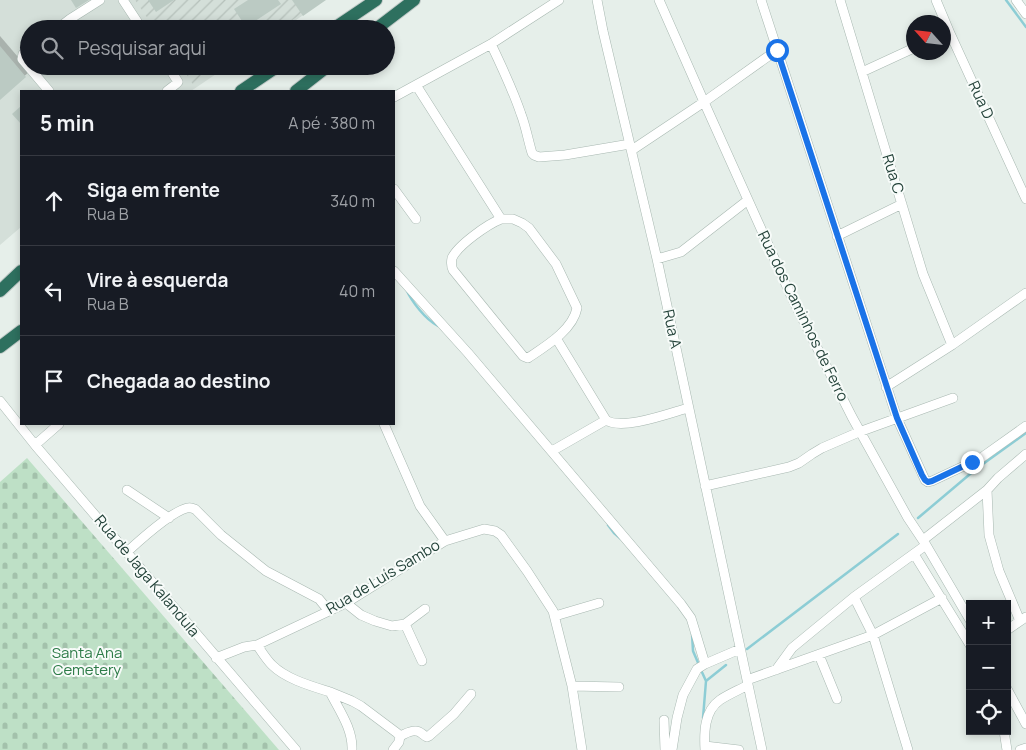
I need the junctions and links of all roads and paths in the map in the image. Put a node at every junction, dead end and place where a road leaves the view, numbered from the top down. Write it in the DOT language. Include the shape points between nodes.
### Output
graph roads {
  1 [pos="100,0"];
  2 [pos="123,0"];
  3 [pos="376,0"];
  4 [pos="414,0"];
  5 [pos="559,0"];
  6 [pos="597,0"];
  7 [pos="659,0"];
  8 [pos="761,0"];
  9 [pos="840,0"];
  10 [pos="936,0"];
  11 [pos="1016,0"];
  12 [pos="1026,14"];
  13 [pos="941,15"];
  14 [pos="69,20"];
  15 [pos="136,20"];
  16 [pos="346,20"];
  17 [pos="388,20"];
  18 [pos="951,43"];
  19 [pos="491,44"];
  20 [pos="777,50"];
  21 [pos="906,52"];
  22 [pos="862,72"];
  23 [pos="36,75"];
  24 [pos="174,75"];
  25 [pos="265,75"];
  26 [pos="316,75"];
  27 [pos="416,84"];
  28 [pos="48,90"];
  29 [pos="168,90"];
  30 [pos="242,90"];
  31 [pos="297,90"];
  32 [pos="395,96"];
  33 [pos="704,102"];
  34 [pos="631,147"];
  35 [pos="395,190"];
  36 [pos="1026,199"];
  37 [pos="748,200"];
  38 [pos="902,204"];
  39 [pos="502,218"];
  40 [pos="416,219"];
  41 [pos="837,236"];
  42 [pos="657,259"];
  43 [pos="20,271"];
  44 [pos="395,272"];
  45 [pos="20,284"];
  46 [pos="0,291"];
  47 [pos="1026,293"];
  48 [pos="0,297"];
  49 [pos="20,326"];
  50 [pos="20,332"];
  51 [pos="556,338"];
  52 [pos="2,345"];
  53 [pos="952,345"];
  54 [pos="886,387"];
  55 [pos="953,398"];
  56 [pos="0,401"];
  57 [pos="688,408"];
  58 [pos="897,418"];
  59 [pos="606,420"];
  60 [pos="58,425"];
  61 [pos="384,425"];
  62 [pos="1026,426"];
  63 [pos="859,432"];
  64 [pos="35,445"];
  65 [pos="552,451"];
  66 [pos="1026,454"];
  67 [pos="705,486"];
  68 [pos="127,490"];
  69 [pos="987,490"];
  70 [pos="169,518"];
  71 [pos="445,541"];
  72 [pos="925,542"];
  73 [pos="126,552"];
  74 [pos="914,554"];
  75 [pos="854,597"];
  76 [pos="942,598"];
  77 [pos="346,602"];
  78 [pos="599,603"];
  79 [pos="425,609"];
  80 [pos="328,610"];
  81 [pos="966,613"];
  82 [pos="555,616"];
  83 [pos="1023,619"];
  84 [pos="405,624"];
  85 [pos="1011,627"];
  86 [pos="873,635"];
  87 [pos="966,638"];
  88 [pos="257,645"];
  89 [pos="740,649"];
  90 [pos="819,655"];
  91 [pos="216,658"];
  92 [pos="422,661"];
  93 [pos="705,664"];
  94 [pos="776,670"];
  95 [pos="747,680"];
  96 [pos="572,686"];
  97 [pos="619,687"];
  98 [pos="1008,690"];
  99 [pos="330,692"];
  100 [pos="471,694"];
  101 [pos="837,699"];
  102 [pos="664,720"];
  103 [pos="1026,724"];
  104 [pos="1005,735"];
  105 [pos="400,736"];
  106 [pos="705,748"];
  107 [pos="1026,748"];
  108 [pos="296,750"];
  109 [pos="352,750"];
  110 [pos="394,750"];
  111 [pos="582,750"];
  112 [pos="665,750"];
  113 [pos="671,750"];
  114 [pos="739,750"];
  115 [pos="762,750"];
  116 [pos="908,750"];
  117 [pos="1007,750"];
  118 [pos="1020,750"];
  1 -- 14 [label="street"];
  2 -- 15 [label="street"];
  3 -- 16 [label="highway"];
  4 -- 17 [label="highway"];
  5 -- 19 [label="street"];
  6 -- 34 [label="street, Rua A"];
  7 -- 33 [label="street, Rua dos Caminhos de Ferro"];
  8 -- 20 [label="street"];
  9 -- 22 [label="street, Rua C"];
  10 -- 13 [label="street, Rua D"];
  11 -- 12 [label="street"];
  18 -- 36 [label="street, Rua D"];
  19 -- 27 [label="street"];
  19 -- 34 [label="street" via="517,101 534,155 565,155"];
  20 -- 33 [label="street"];
  20 -- 41 [label="street"];
  21 -- 22 [label="street"];
  22 -- 38 [label="street, Rua C"];
  23 -- 28 [label="street"];
  24 -- 29 [label="street" via="178,82"];
  25 -- 30 [label="highway"];
  26 -- 31 [label="highway"];
  27 -- 32 [label="street"];
  27 -- 39 [label="street"];
  33 -- 34 [label="street"];
  33 -- 37 [label="street, Rua dos Caminhos de Ferro"];
  34 -- 42 [label="street, Rua A"];
  35 -- 40 [label="street"];
  37 -- 42 [label="street" via="682,252"];
  37 -- 63 [label="street, Rua dos Caminhos de Ferro" via="793,300"];
  38 -- 41 [label="street"];
  38 -- 53 [label="street, Rua C" via="923,274"];
  39 -- 51 [label="street" via="513,219 529,228 567,285 577,308 576,315"];
  39 -- 51 [label="street" via="487,226 457,252 452,258 453,270 523,356 528,358"];
  41 -- 54 [label="street"];
  42 -- 57 [label="street, Rua A"];
  43 -- 46 [label="highway"];
  44 -- 65 [label="street"];
  45 -- 48 [label="highway"];
  47 -- 53 [label="street"];
  49 -- 52 [label="highway"];
  50 -- 52 [label="highway"];
  51 -- 59 [label="street"];
  53 -- 54 [label="street"];
  54 -- 58 [label="street"];
  55 -- 58 [label="street"];
  56 -- 64 [label="street, Rua de Jaga Kalandula"];
  57 -- 59 [label="street" via="637,422 617,424"];
  57 -- 67 [label="street, Rua A"];
  58 -- 62 [label="street" via="928,482 981,458"];
  58 -- 63 [label="street"];
  59 -- 65 [label="street"];
  60 -- 64 [label="street"];
  61 -- 71 [label="street" via="420,506"];
  63 -- 67 [label="street" via="822,448 799,464"];
  63 -- 72 [label="street, Rua dos Caminhos de Ferro"];
  64 -- 73 [label="street, Rua de Jaga Kalandula"];
  65 -- 93 [label="street" via="681,604 691,618"];
  66 -- 69 [label="street"];
  67 -- 89 [label="street, Rua A"];
  68 -- 70 [label="street"];
  69 -- 72 [label="street"];
  69 -- 83 [label="street" via="989,535 999,571"];
  70 -- 73 [label="street"];
  70 -- 80 [label="street" via="185,509 195,509 266,571 319,599"];
  71 -- 77 [label="street, Rua de Luís Sambo"];
  71 -- 82 [label="street, Rua de Luís Sambo" via="484,529 501,535"];
  72 -- 74 [label="street"];
  72 -- 81 [label="street, Rua dos Caminhos de Ferro"];
  73 -- 91 [label="street, Rua de Jaga Kalandula"];
  74 -- 75 [label="street"];
  74 -- 76 [label="street"];
  75 -- 86 [label="street"];
  75 -- 94 [label="street" via="792,648"];
  76 -- 86 [label="street"];
  76 -- 87 [label="street"];
  77 -- 80 [label="street, Rua de Luís Sambo"];
  77 -- 84 [label="street" via="361,615 375,621 392,626"];
  78 -- 82 [label="street"];
  79 -- 84 [label="street"];
  80 -- 88 [label="street, Rua de Luís Sambo"];
  82 -- 96 [label="street, Rua de Luís Sambo"];
  83 -- 85 [label="street"];
  84 -- 92 [label="street"];
  86 -- 90 [label="street"];
  86 -- 116 [label="street"];
  88 -- 91 [label="street, Rua de Luís Sambo"];
  88 -- 99 [label="street" via="279,671"];
  89 -- 93 [label="street"];
  89 -- 95 [label="street, Rua A"];
  90 -- 94 [label="street"];
  90 -- 101 [label="street"];
  91 -- 108 [label="street, Rua de Jaga Kalandula"];
  93 -- 113 [label="street" via="697,669 683,695"];
  94 -- 95 [label="street"];
  95 -- 106 [label="street" via="713,707 705,728"];
  95 -- 115 [label="street"];
  96 -- 97 [label="street"];
  96 -- 111 [label="street, Rua de Luís Sambo"];
  98 -- 103 [label="street"];
  99 -- 105 [label="street" via="361,706"];
  99 -- 109 [label="street" via="350,734"];
  100 -- 105 [label="street" via="429,736 413,731"];
  102 -- 112 [label="street"];
  104 -- 117 [label="street"];
  105 -- 110 [label="street"];
  106 -- 114 [label="street"];
  107 -- 118 [label="street"];
}
